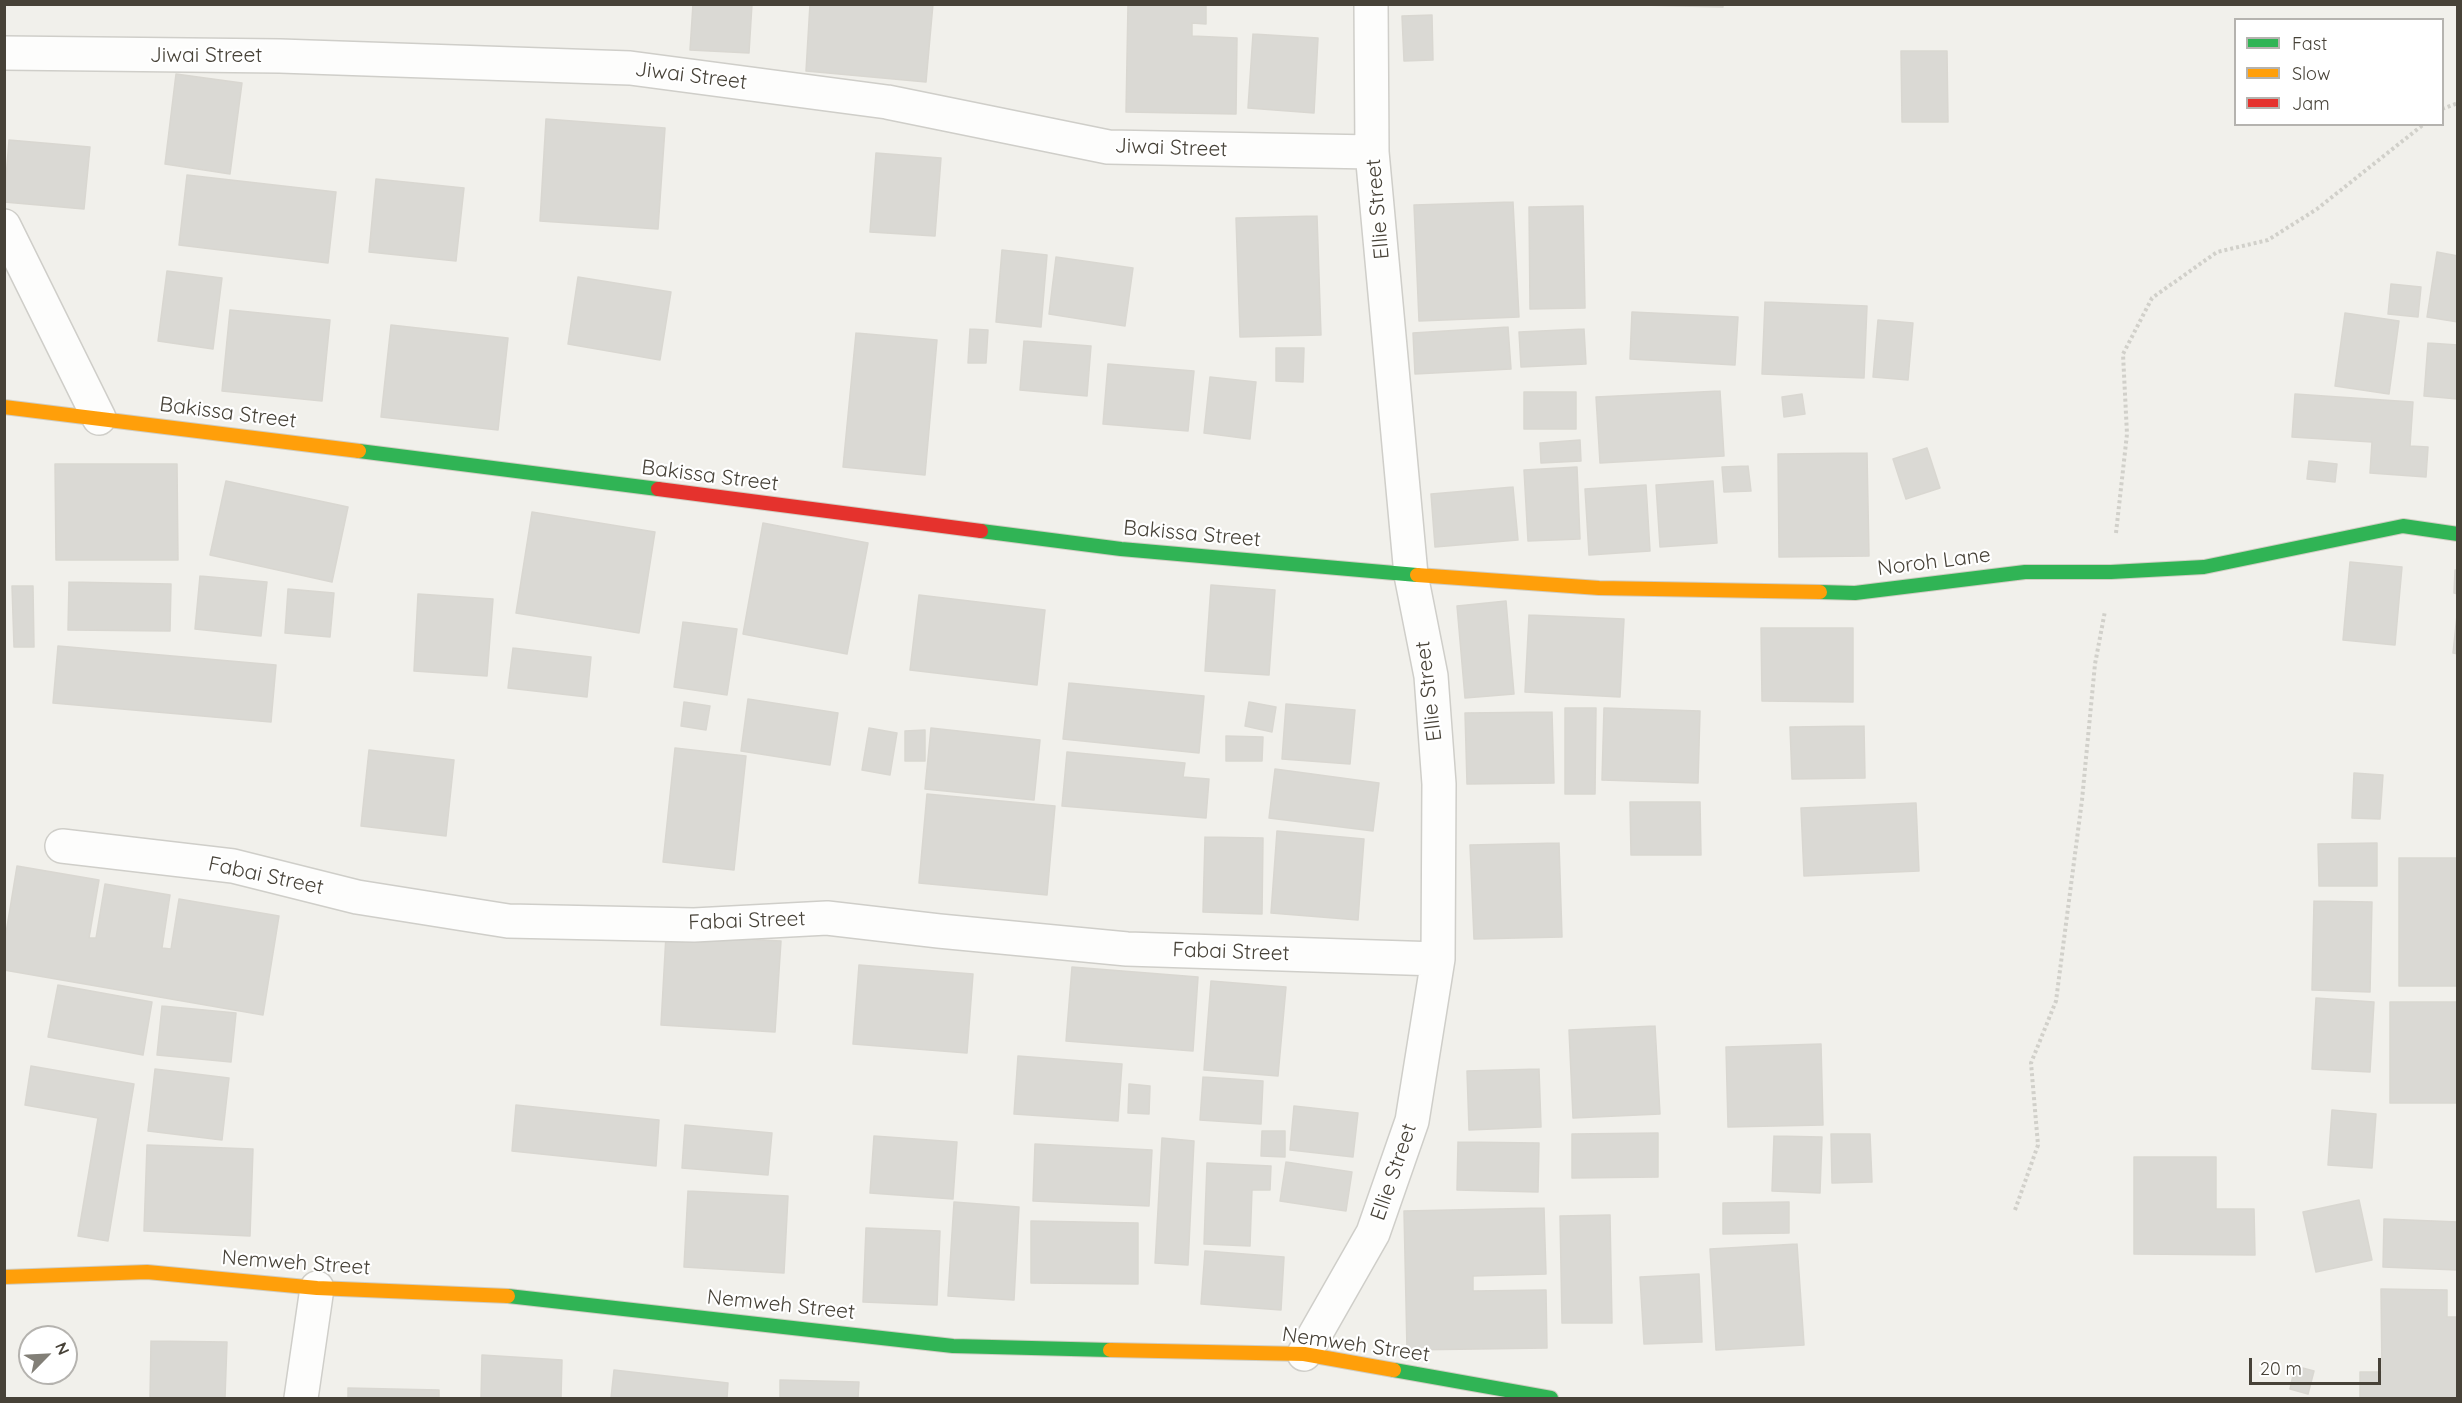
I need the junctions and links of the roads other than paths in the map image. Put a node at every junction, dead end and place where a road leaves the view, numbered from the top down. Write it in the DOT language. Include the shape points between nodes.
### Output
graph roads {
  1 [pos="1371,4"];
  2 [pos="4,53"];
  3 [pos="1372,152"];
  4 [pos="4,226"];
  5 [pos="4,407"];
  6 [pos="99,418"];
  7 [pos="2457,534"];
  8 [pos="1411,575"];
  9 [pos="62,846"];
  10 [pos="1438,959"];
  11 [pos="4,1277"];
  12 [pos="317,1288"];
  13 [pos="1304,1354"];
  14 [pos="301,1398"];
  15 [pos="1551,1398"];
  1 -- 3 [label="street, Ellie Street"];
  2 -- 3 [label="street, Jiwai Street" via="280,56 630,68 887,102 1108,147"];
  3 -- 8 [label="street, Ellie Street"];
  4 -- 6 [label="street"];
  5 -- 6 [label="street, Bakissa Street"];
  6 -- 8 [label="street, Bakissa Street" via="1121,549"];
  7 -- 8 [label="street, Noroh Lane" via="2403,526 2205,567 2025,572 1855,593 1599,588"];
  8 -- 10 [label="street, Ellie Street" via="1432,686 1439,784"];
  9 -- 10 [label="street, Fabai Street" via="233,866 357,897 508,921 694,925 827,918 1127,949"];
  10 -- 13 [label="street, Ellie Street" via="1412,1121 1373,1233"];
  11 -- 12 [label="street, Nemweh Street" via="147,1272"];
  12 -- 13 [label="street, Nemweh Street" via="494,1294 954,1346"];
  12 -- 14 [label="street"];
  13 -- 15 [label="street, Nemweh Street"];
}
